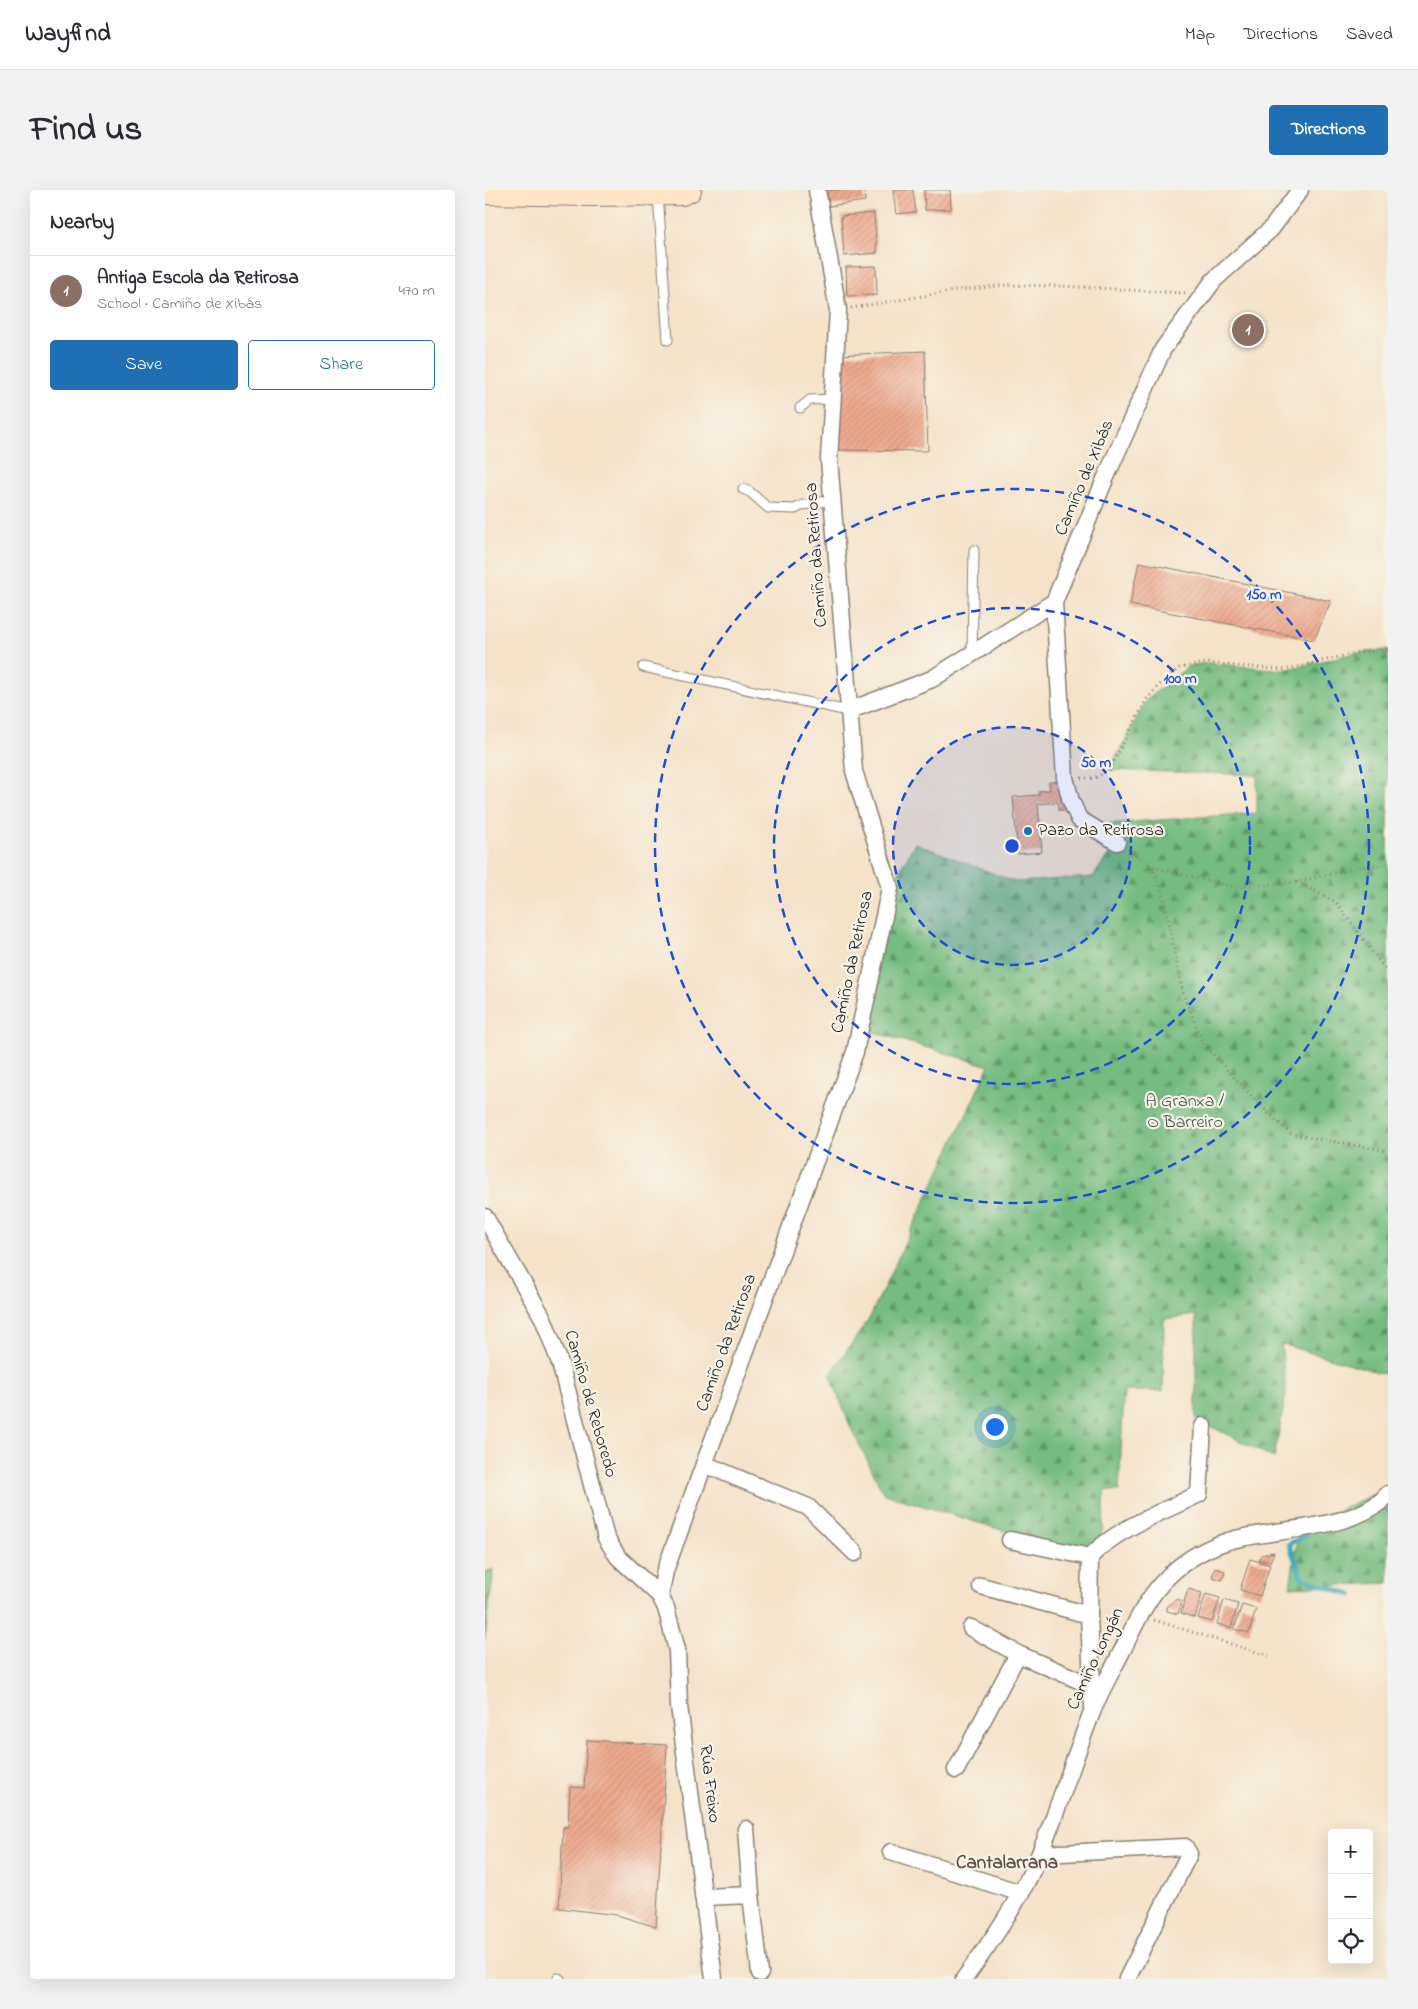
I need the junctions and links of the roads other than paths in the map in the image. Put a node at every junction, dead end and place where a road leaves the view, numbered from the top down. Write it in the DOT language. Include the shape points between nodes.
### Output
graph roads {
  1 [pos="689,190"];
  2 [pos="817,190"];
  3 [pos="1301,190"];
  4 [pos="485,192"];
  5 [pos="658,193"];
  6 [pos="669,340"];
  7 [pos="833,400"];
  8 [pos="800,408"];
  9 [pos="743,490"];
  10 [pos="833,500"];
  11 [pos="974,550"];
  12 [pos="1055,602"];
  13 [pos="973,654"];
  14 [pos="643,667"];
  15 [pos="849,712"];
  16 [pos="1117,842"];
  17 [pos="485,1217"];
  18 [pos="1203,1426"];
  19 [pos="704,1464"];
  20 [pos="1388,1494"];
  21 [pos="1010,1540"];
  22 [pos="855,1553"];
  23 [pos="1090,1557"];
  24 [pos="981,1586"];
  25 [pos="660,1596"];
  26 [pos="1089,1615"];
  27 [pos="971,1628"];
  28 [pos="1018,1654"];
  29 [pos="1092,1686"];
  30 [pos="1093,1709"];
  31 [pos="956,1770"];
  32 [pos="746,1829"];
  33 [pos="891,1852"];
  34 [pos="1040,1854"];
  35 [pos="1021,1893"];
  36 [pos="751,1895"];
  37 [pos="703,1897"];
  38 [pos="760,1973"];
  39 [pos="714,1979"];
  40 [pos="964,1979"];
  41 [pos="1127,1979"];
  1 -- 5 [label="street"];
  2 -- 7 [label="street, Camiño da Retirosa" via="838,310"];
  3 -- 12 [label="street, Camiño de Xibás" via="1271,229 1214,280 1163,350"];
  4 -- 5 [label="street"];
  5 -- 6 [label="lane"];
  7 -- 8 [label="lane" via="810,400"];
  7 -- 10 [label="street, Camiño da Retirosa" via="829,458"];
  9 -- 10 [label="lane" via="768,508 795,509 803,504"];
  10 -- 15 [label="street, Camiño da Retirosa"];
  11 -- 13 [label="lane"];
  12 -- 13 [label="street"];
  12 -- 16 [label="street" via="1065,778 1071,802 1079,819"];
  13 -- 15 [label="street" via="932,680"];
  14 -- 15 [label="lane"];
  15 -- 19 [label="street, Camiño da Retirosa" via="854,771 890,888 855,1052"];
  17 -- 25 [label="street, Camiño de Reboredo" via="543,1318 557,1354 606,1538 618,1557"];
  18 -- 23 [label="street" via="1199,1494 1113,1536"];
  19 -- 22 [label="street" via="808,1507"];
  19 -- 25 [label="street, Camiño da Retirosa" via="665,1571"];
  20 -- 30 [label="street, Camiño Longán" via="1382,1502 1336,1522 1229,1541 1185,1562 1145,1602"];
  21 -- 23 [label="street"];
  23 -- 26 [label="street"];
  24 -- 26 [label="street"];
  25 -- 37 [label="street, Rúa Freixo" via="677,1650 679,1706"];
  26 -- 29 [label="street"];
  27 -- 28 [label="street"];
  28 -- 29 [label="street"];
  28 -- 31 [label="street"];
  29 -- 30 [label="street"];
  30 -- 34 [label="street, Camiño Longán"];
  32 -- 36 [label="street"];
  33 -- 35 [label="street"];
  34 -- 35 [label="street, Camiño Longán"];
  34 -- 41 [label="street" via="1185,1847 1189,1854"];
  35 -- 40 [label="street, Camiño Longán" via="1000,1930"];
  36 -- 37 [label="street"];
  36 -- 38 [label="street"];
  37 -- 39 [label="street, Rúa Freixo"];
}
